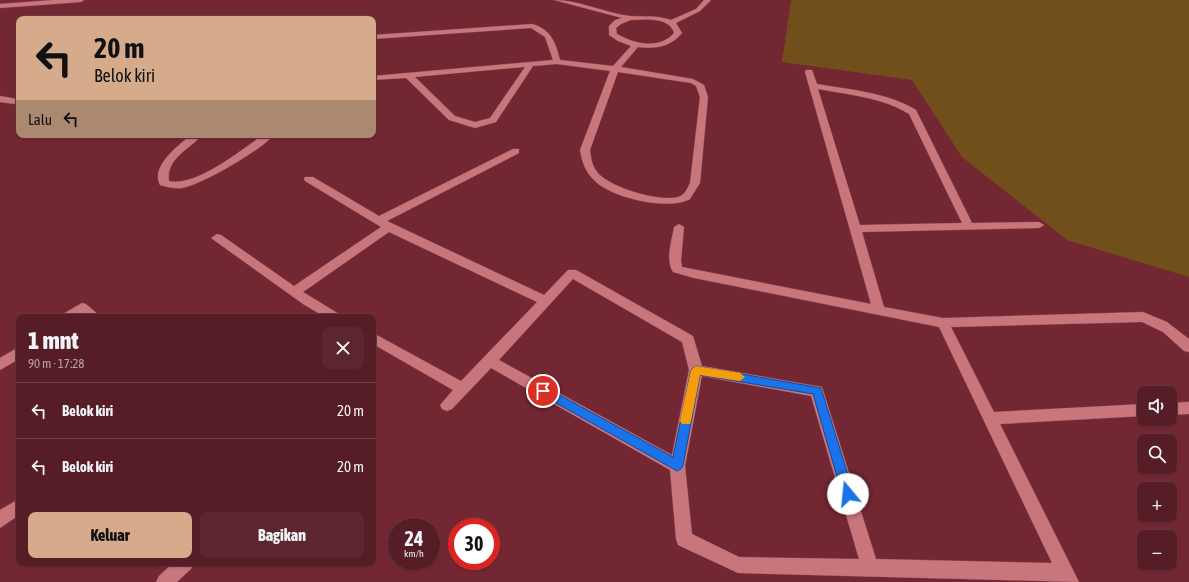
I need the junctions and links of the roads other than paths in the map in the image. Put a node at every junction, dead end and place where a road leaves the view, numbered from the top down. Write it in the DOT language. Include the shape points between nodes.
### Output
graph roads {
  1 [pos="81,0"];
  2 [pos="557,0"];
  3 [pos="708,0"];
  4 [pos="0,6"];
  5 [pos="630,18"];
  6 [pos="671,23"];
  7 [pos="376,37"];
  8 [pos="636,45"];
  9 [pos="557,62"];
  10 [pos="531,64"];
  11 [pos="615,69"];
  12 [pos="809,72"];
  13 [pos="408,75"];
  14 [pos="376,78"];
  15 [pos="813,86"];
  16 [pos="0,99"];
  17 [pos="14,101"];
  18 [pos="194,138"];
  19 [pos="264,138"];
  20 [pos="516,151"];
  21 [pos="309,179"];
  22 [pos="384,224"];
  23 [pos="968,225"];
  24 [pos="1039,225"];
  25 [pos="679,227"];
  26 [pos="855,229"];
  27 [pos="217,238"];
  28 [pos="294,292"];
  29 [pos="545,301"];
  30 [pos="879,310"];
  31 [pos="72,314"];
  32 [pos="91,314"];
  33 [pos="330,314"];
  34 [pos="943,323"];
  35 [pos="376,340"];
  36 [pos="1189,347"];
  37 [pos="16,354"];
  38 [pos="490,361"];
  39 [pos="0,365"];
  40 [pos="696,370"];
  41 [pos="463,389"];
  42 [pos="447,405"];
  43 [pos="1189,408"];
  44 [pos="1177,409"];
  45 [pos="1137,410"];
  46 [pos="990,418"];
  47 [pos="677,466"];
  48 [pos="16,508"];
  49 [pos="0,520"];
  50 [pos="182,566"];
  51 [pos="870,568"];
  52 [pos="1067,577"];
  53 [pos="165,582"];
  1 -- 4 [label="street"];
  2 -- 5 [label="street"];
  3 -- 6 [label="street" via="698,10"];
  5 -- 6 [label="street" via="657,18"];
  5 -- 8 [label="street" via="618,22 612,28 613,35 621,41"];
  6 -- 8 [label="street" via="678,33 674,39 651,46"];
  7 -- 9 [label="street" via="532,26 546,33"];
  8 -- 11 [label="street"];
  9 -- 10 [label="street"];
  9 -- 11 [label="street"];
  10 -- 13 [label="street"];
  10 -- 13 [label="street" via="493,120 475,125 452,118"];
  11 -- 11 [label="street" via="585,150 587,164 602,183 612,190 653,199 684,199 695,183 704,97 700,85 683,79"];
  12 -- 15 [label="street"];
  13 -- 14 [label="street"];
  15 -- 23 [label="street" via="892,101 906,106 913,112"];
  15 -- 26 [label="street"];
  16 -- 17 [label="street"];
  18 -- 19 [label="street" via="169,162 164,172 164,183 181,185 196,179"];
  20 -- 22 [label="street"];
  21 -- 22 [label="street"];
  22 -- 28 [label="street"];
  22 -- 29 [label="street"];
  23 -- 24 [label="street"];
  23 -- 26 [label="street"];
  25 -- 30 [label="street" via="675,260 677,269"];
  26 -- 30 [label="street"];
  27 -- 28 [label="street"];
  28 -- 33 [label="street"];
  29 -- 38 [label="street"];
  29 -- 40 [label="street" via="572,273 688,339"];
  30 -- 34 [label="street"];
  31 -- 32 [label="street" via="82,307"];
  34 -- 36 [label="street" via="1142,317 1170,329"];
  34 -- 46 [label="street"];
  35 -- 41 [label="street"];
  37 -- 39 [label="street"];
  38 -- 41 [label="street"];
  38 -- 47 [label="street"];
  40 -- 47 [label="street"];
  40 -- 51 [label="street" via="817,391"];
  41 -- 42 [label="street"];
  43 -- 44 [label="street"];
  45 -- 46 [label="street"];
  46 -- 52 [label="street"];
  47 -- 51 [label="street" via="684,539 738,565"];
  48 -- 49 [label="street"];
  50 -- 53 [label="street"];
  51 -- 52 [label="street"];
}
